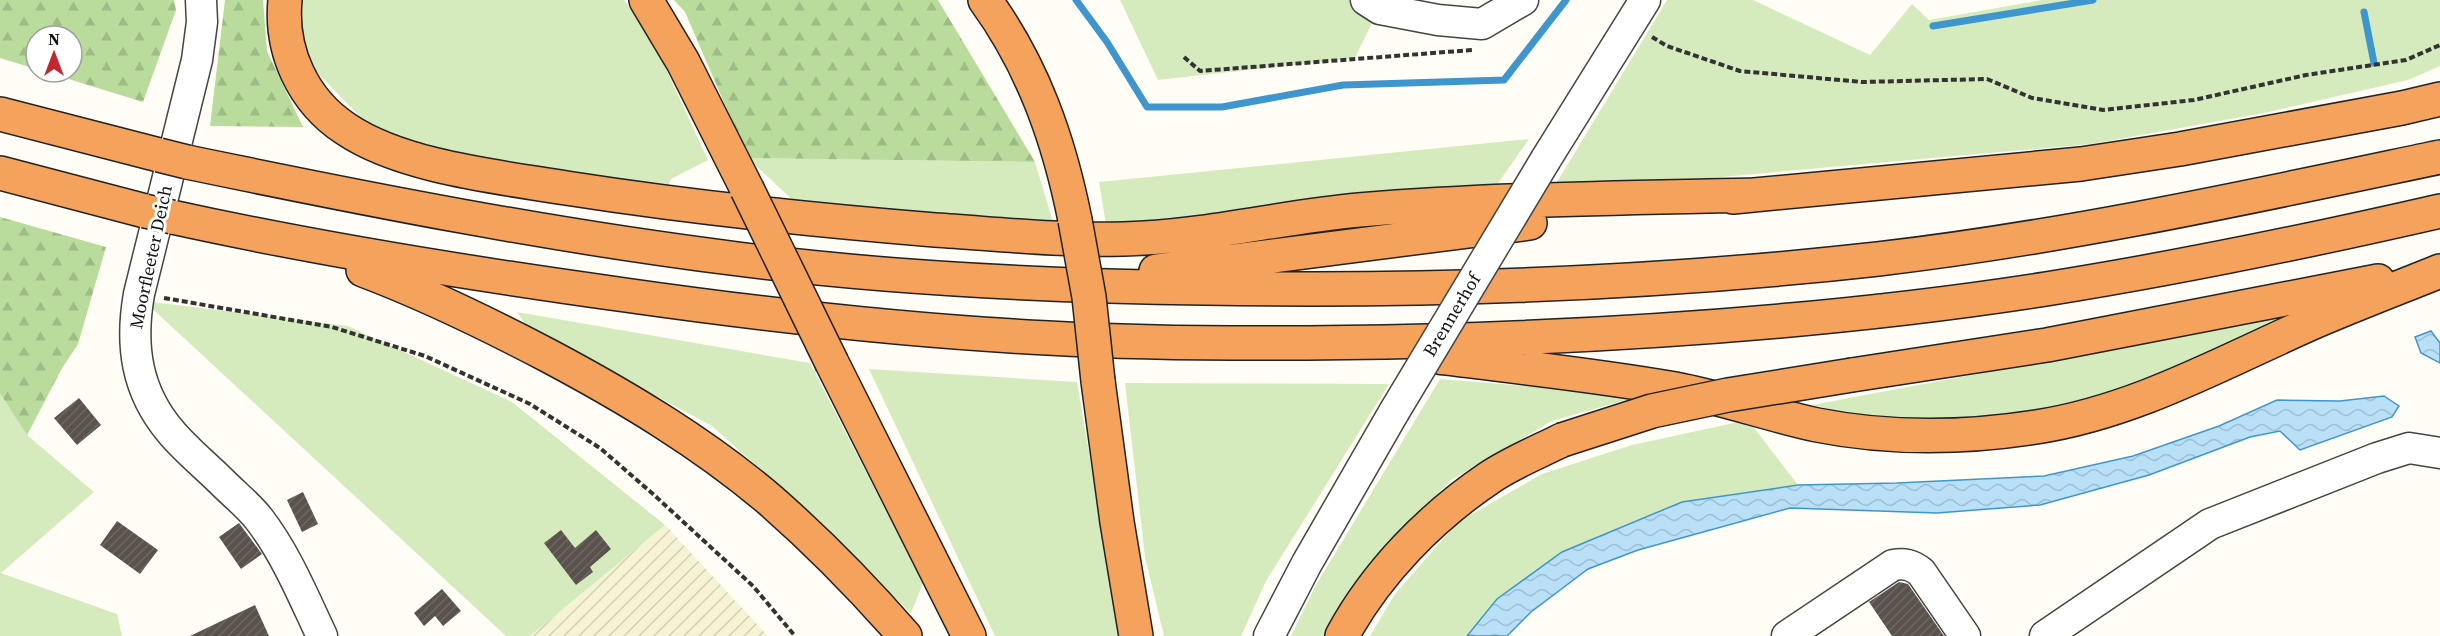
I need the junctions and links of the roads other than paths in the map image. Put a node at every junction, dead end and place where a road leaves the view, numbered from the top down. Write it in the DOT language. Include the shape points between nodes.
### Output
graph roads {
  1 [pos="201,0"];
  2 [pos="285,0"];
  3 [pos="646,0"];
  4 [pos="985,0"];
  5 [pos="1366,0"];
  6 [pos="1523,0"];
  7 [pos="1646,0"];
  8 [pos="2440,78"];
  9 [pos="2440,99"];
  10 [pos="0,114"];
  11 [pos="2289,128"];
  12 [pos="2440,157"];
  13 [pos="0,173"];
  14 [pos="1754,195"];
  15 [pos="2440,211"];
  16 [pos="288,242"];
  17 [pos="2440,270"];
  18 [pos="1050,286"];
  19 [pos="1328,344"];
  20 [pos="2440,453"];
  21 [pos="322,636"];
  22 [pos="905,636"];
  23 [pos="969,636"];
  24 [pos="1136,636"];
  25 [pos="1269,636"];
  26 [pos="1342,636"];
  27 [pos="1787,636"];
  28 [pos="1965,636"];
  29 [pos="2045,636"];
  1 -- 21 [label="street, Moorfleeter Deich" via="197,60 139,294 134,347 151,403 171,432 258,517 282,553"];
  2 -- 14 [label="highway" via="286,41 297,74 319,107 346,130 416,160 647,200 826,222 1121,239 1179,237 1323,213 1408,206"];
  3 -- 23 [label="highway, bridge" via="683,62"];
  4 -- 24 [label="highway, bridge" via="1020,54 1062,160 1089,297 1124,574"];
  5 -- 6 [label="street" via="1380,9 1482,24"];
  7 -- 25 [label="street, Brennerhof, bridge" via="1394,412"];
  8 -- 11 [label="highway"];
  9 -- 11 [label="highway"];
  10 -- 18 [label="highway" via="173,158 499,223 739,259"];
  11 -- 14 [label="highway" via="2081,164"];
  12 -- 18 [label="highway" via="2206,206 2034,236 1882,258 1696,276 1497,288 1261,290"];
  13 -- 16 [label="highway"];
  14 -- 18 [label="highway"];
  15 -- 19 [label="highway" via="2214,260 2042,290 1885,310 1658,332"];
  16 -- 19 [label="highway" via="510,280 871,325 1050,339"];
  16 -- 22 [label="highway" via="402,285 488,324 645,410 769,500"];
  17 -- 19 [label="highway" via="2313,322 2206,373 2106,412 2037,427 1969,435 1890,435 1819,425 1679,390 1600,376"];
  17 -- 26 [label="highway, bridge" via="2047,345 1728,395 1652,411 1562,440 1490,478 1451,507 1375,585"];
  20 -- 29 [label="street" via="2409,448 2210,524"];
  27 -- 28 [label="street" via="1893,565 1904,564 1921,572"];
}
